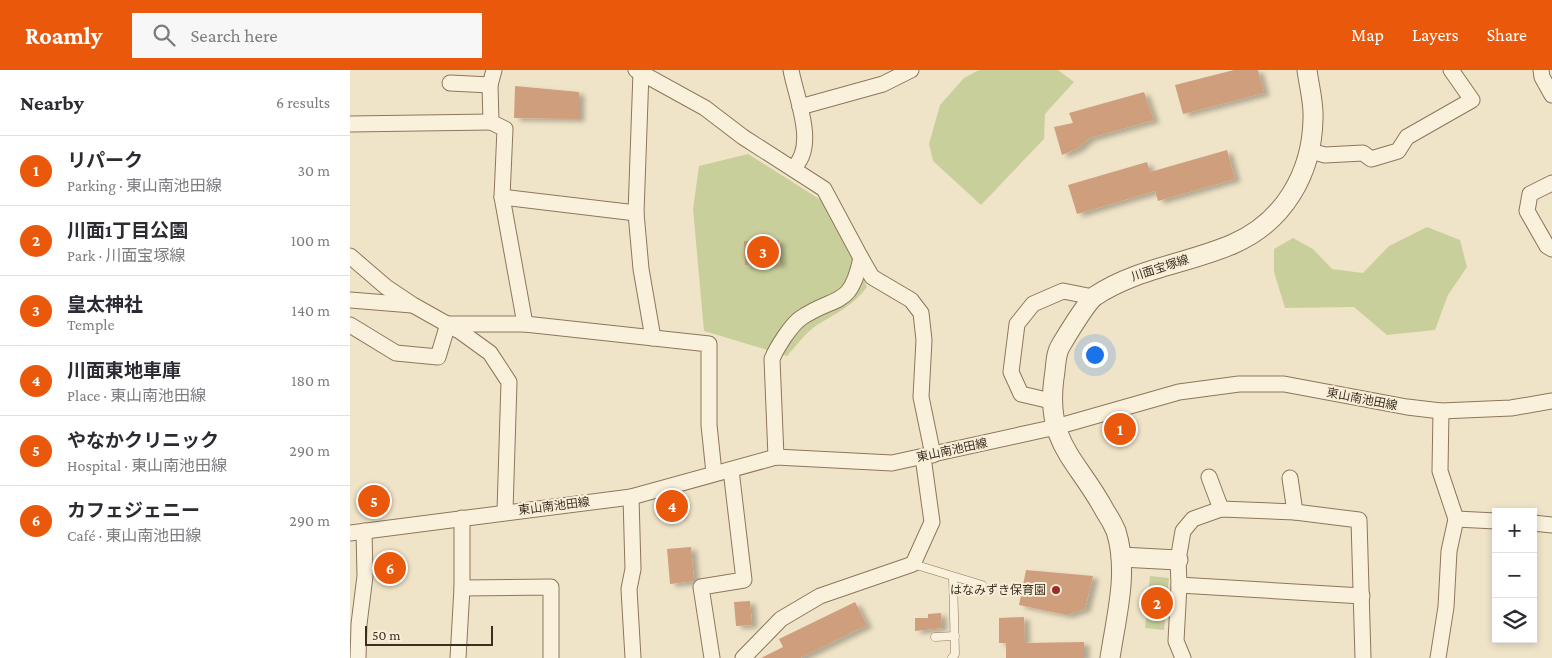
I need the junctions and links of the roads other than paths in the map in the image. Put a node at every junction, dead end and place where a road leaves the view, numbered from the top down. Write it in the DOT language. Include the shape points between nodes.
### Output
graph roads {
  1 [pos="791,70"];
  2 [pos="911,70"];
  3 [pos="1307,70"];
  4 [pos="1451,70"];
  5 [pos="1541,70"];
  6 [pos="638,71"];
  7 [pos="492,77"];
  8 [pos="450,83"];
  9 [pos="1552,95"];
  10 [pos="800,107"];
  11 [pos="491,122"];
  12 [pos="350,124"];
  13 [pos="1310,151"];
  14 [pos="793,168"];
  15 [pos="1552,183"];
  16 [pos="502,197"];
  17 [pos="636,213"];
  18 [pos="1552,249"];
  19 [pos="350,256"];
  20 [pos="861,258"];
  21 [pos="1093,297"];
  22 [pos="350,300"];
  23 [pos="413,305"];
  24 [pos="448,324"];
  25 [pos="525,324"];
  26 [pos="350,325"];
  27 [pos="653,338"];
  28 [pos="1051,401"];
  29 [pos="1552,401"];
  30 [pos="1441,411"];
  31 [pos="1056,427"];
  32 [pos="776,456"];
  33 [pos="928,456"];
  34 [pos="731,470"];
  35 [pos="714,474"];
  36 [pos="1209,478"];
  37 [pos="1290,478"];
  38 [pos="631,497"];
  39 [pos="1221,509"];
  40 [pos="505,512"];
  41 [pos="1295,512"];
  42 [pos="462,518"];
  43 [pos="1456,519"];
  44 [pos="1492,521"];
  45 [pos="1537,523"];
  46 [pos="1552,524"];
  47 [pos="357,532"];
  48 [pos="1121,557"];
  49 [pos="1178,560"];
  50 [pos="913,564"];
  51 [pos="954,578"];
  52 [pos="982,585"];
  53 [pos="1179,585"];
  54 [pos="462,588"];
  55 [pos="1362,596"];
  56 [pos="955,636"];
  57 [pos="935,637"];
  58 [pos="358,658"];
  59 [pos="458,658"];
  60 [pos="551,658"];
  61 [pos="633,658"];
  62 [pos="712,658"];
  63 [pos="743,658"];
  64 [pos="952,658"];
  65 [pos="1110,658"];
  66 [pos="1183,658"];
  67 [pos="1362,658"];
  68 [pos="1438,658"];
  1 -- 10 [label="street"];
  2 -- 10 [label="street" via="883,84"];
  3 -- 13 [label="street, 川面宝塚線" via="1313,117"];
  4 -- 13 [label="street" via="1472,100 1408,137 1398,151 1371,159 1363,153"];
  5 -- 9 [label="street"];
  6 -- 14 [label="street" via="705,108 743,137"];
  6 -- 17 [label="street"];
  7 -- 8 [label="street"];
  7 -- 11 [label="street"];
  10 -- 14 [label="street" via="806,139 800,162"];
  11 -- 12 [label="street"];
  11 -- 16 [label="street" via="505,129"];
  13 -- 21 [label="street, 川面宝塚線" via="1297,187 1272,221 1233,244 1132,276"];
  14 -- 20 [label="street" via="824,189"];
  15 -- 18 [label="street" via="1530,194 1527,211 1547,246"];
  16 -- 17 [label="street"];
  16 -- 25 [label="street"];
  17 -- 27 [label="street" via="641,269"];
  19 -- 23 [label="street"];
  20 -- 32 [label="street" via="856,281 850,290 839,300 800,318 772,359"];
  20 -- 33 [label="street" via="872,277 911,300 921,313 924,340 921,397"];
  21 -- 28 [label="street, 川面宝塚線" via="1059,348"];
  21 -- 28 [label="street" via="1063,290 1033,304 1017,324 1011,372 1021,394"];
  22 -- 23 [label="street"];
  23 -- 24 [label="street"];
  24 -- 25 [label="street"];
  24 -- 26 [label="street" via="438,357 396,353"];
  24 -- 40 [label="street" via="490,353 509,382"];
  25 -- 27 [label="street"];
  27 -- 35 [label="street" via="709,344 709,425"];
  28 -- 31 [label="street, 川面宝塚線"];
  29 -- 30 [label="street, 東山南池田線" via="1511,408"];
  30 -- 31 [label="street, 東山南池田線" via="1284,384 1240,384 1179,392"];
  30 -- 43 [label="street" via="1440,471"];
  31 -- 33 [label="street, 東山南池田線"];
  31 -- 48 [label="street, 川面宝塚線" via="1065,452 1099,498 1115,530"];
  32 -- 33 [label="street, 東山南池田線" via="892,463"];
  32 -- 34 [label="street, 東山南池田線"];
  33 -- 50 [label="street" via="932,522"];
  34 -- 35 [label="street, 東山南池田線"];
  34 -- 62 [label="street" via="744,580 701,587"];
  35 -- 38 [label="street, 東山南池田線"];
  36 -- 39 [label="street"];
  37 -- 41 [label="street"];
  38 -- 40 [label="street, 東山南池田線"];
  38 -- 61 [label="street" via="633,569 629,589"];
  39 -- 41 [label="street"];
  39 -- 49 [label="street" via="1193,519 1183,531"];
  40 -- 42 [label="street, 東山南池田線"];
  41 -- 55 [label="street" via="1359,520"];
  42 -- 47 [label="street, 東山南池田線"];
  42 -- 54 [label="street"];
  43 -- 44 [label="street"];
  43 -- 68 [label="street" via="1448,550 1446,608"];
  45 -- 46 [label="street"];
  47 -- 58 [label="street" via="366,576"];
  48 -- 49 [label="street"];
  48 -- 65 [label="street, 川面宝塚線" via="1121,582"];
  49 -- 53 [label="street"];
  50 -- 51 [label="lane"];
  50 -- 63 [label="street" via="820,596 781,619"];
  51 -- 52 [label="lane"];
  51 -- 56 [label="lane"];
  53 -- 55 [label="street"];
  53 -- 66 [label="street" via="1176,641"];
  54 -- 59 [label="street"];
  54 -- 60 [label="street" via="551,586"];
  55 -- 67 [label="street"];
  56 -- 57 [label="lane"];
  56 -- 64 [label="lane"];
}
